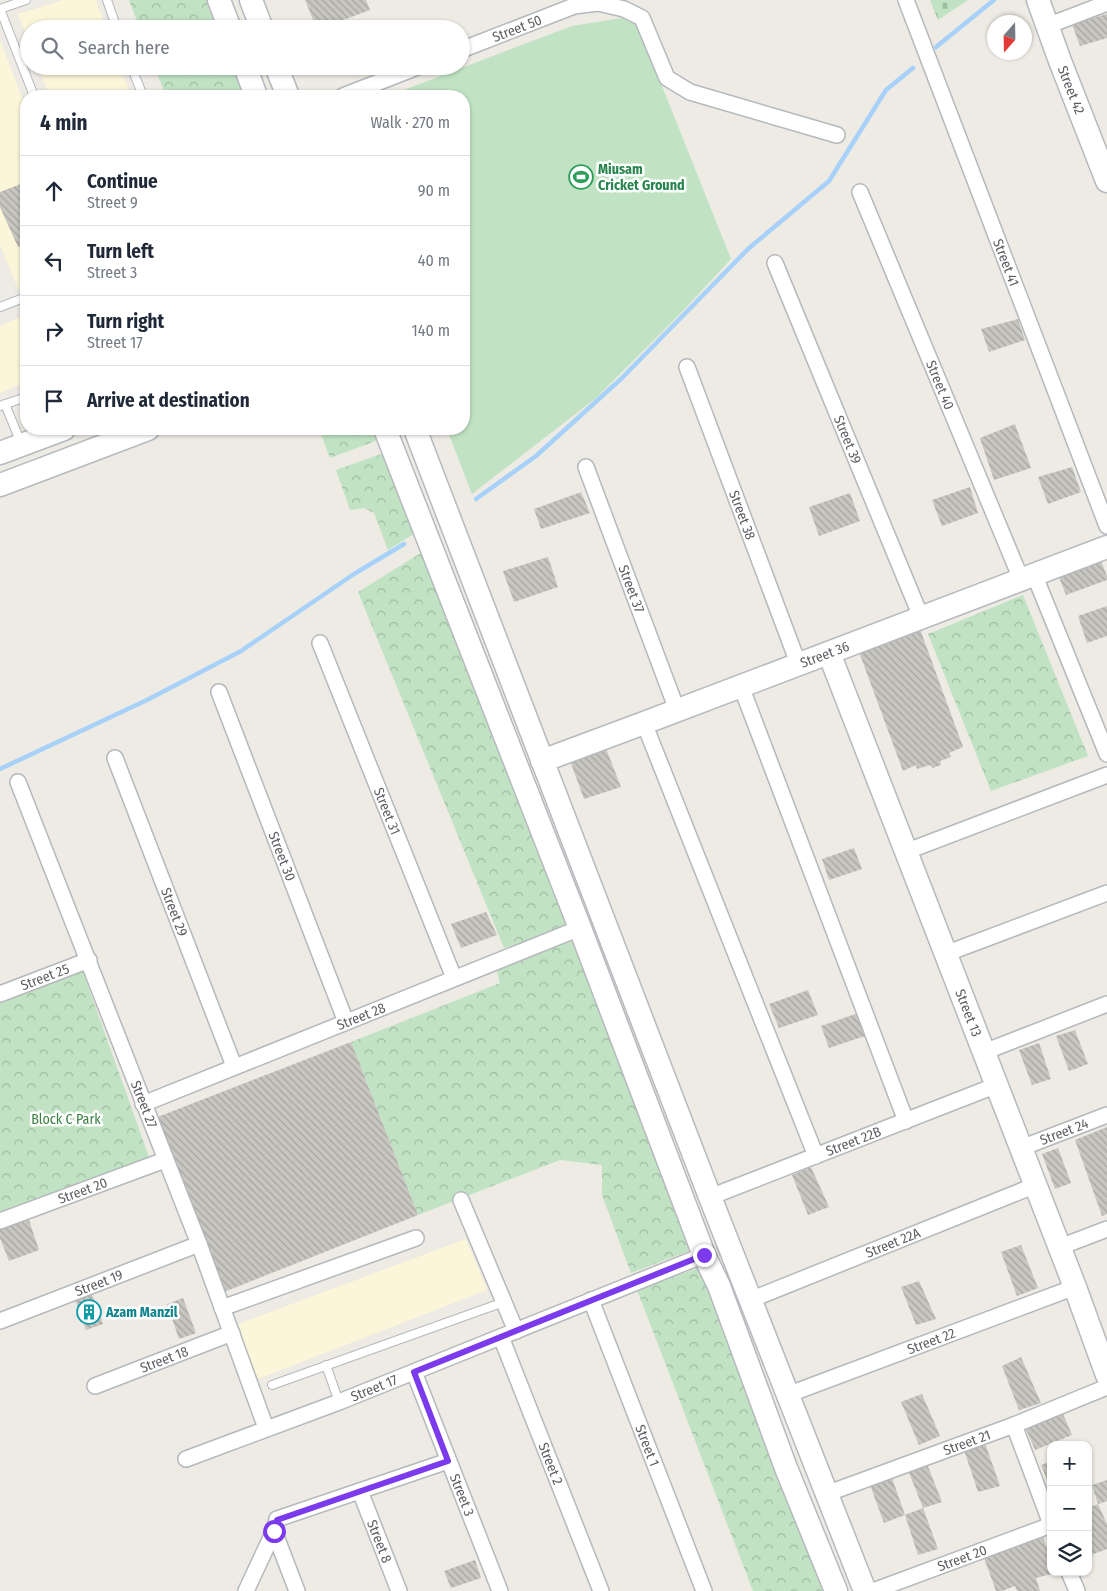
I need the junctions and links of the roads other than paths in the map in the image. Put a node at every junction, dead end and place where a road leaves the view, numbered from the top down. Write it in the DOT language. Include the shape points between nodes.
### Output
graph roads {
  1 [pos="26,0"];
  2 [pos="107,0"];
  3 [pos="219,0"];
  4 [pos="251,0"];
  5 [pos="906,0"];
  6 [pos="1038,0"];
  7 [pos="1107,3"];
  8 [pos="0,9"];
  9 [pos="115,20"];
  10 [pos="227,20"];
  11 [pos="259,20"];
  12 [pos="1047,26"];
  13 [pos="470,46"];
  14 [pos="20,60"];
  15 [pos="26,75"];
  16 [pos="135,75"];
  17 [pos="248,75"];
  18 [pos="280,75"];
  19 [pos="397,75"];
  20 [pos="32,90"];
  21 [pos="141,90"];
  22 [pos="254,90"];
  23 [pos="286,90"];
  24 [pos="358,90"];
  25 [pos="837,135"];
  26 [pos="1107,181"];
  27 [pos="860,192"];
  28 [pos="776,263"];
  29 [pos="20,299"];
  30 [pos="0,307"];
  31 [pos="687,367"];
  32 [pos="20,399"];
  33 [pos="3,405"];
  34 [pos="48,435"];
  35 [pos="132,435"];
  36 [pos="387,435"];
  37 [pos="416,435"];
  38 [pos="22,445"];
  39 [pos="0,453"];
  40 [pos="586,467"];
  41 [pos="0,485"];
  42 [pos="1107,526"];
  43 [pos="1107,547"];
  44 [pos="1028,576"];
  45 [pos="922,617"];
  46 [pos="320,644"];
  47 [pos="829,653"];
  48 [pos="798,663"];
  49 [pos="741,686"];
  50 [pos="220,692"];
  51 [pos="677,710"];
  52 [pos="644,723"];
  53 [pos="1107,754"];
  54 [pos="115,758"];
  55 [pos="542,760"];
  56 [pos="1107,775"];
  57 [pos="18,782"];
  58 [pos="567,826"];
  59 [pos="543,834"];
  60 [pos="905,852"];
  61 [pos="1107,893"];
  62 [pos="580,928"];
  63 [pos="945,954"];
  64 [pos="89,960"];
  65 [pos="454,978"];
  66 [pos="0,994"];
  67 [pos="1107,1004"];
  68 [pos="346,1022"];
  69 [pos="984,1052"];
  70 [pos="234,1066"];
  71 [pos="997,1085"];
  72 [pos="143,1104"];
  73 [pos="677,1111"];
  74 [pos="1107,1115"];
  75 [pos="653,1118"];
  76 [pos="906,1120"];
  77 [pos="1021,1148"];
  78 [pos="816,1156"];
  79 [pos="165,1160"];
  80 [pos="1036,1185"];
  81 [pos="710,1197"];
  82 [pos="461,1200"];
  83 [pos="0,1221"];
  84 [pos="1107,1229"];
  85 [pos="416,1238"];
  86 [pos="199,1244"];
  87 [pos="1060,1247"];
  88 [pos="704,1255"];
  89 [pos="1075,1287"];
  90 [pos="591,1300"];
  91 [pos="750,1300"];
  92 [pos="504,1302"];
  93 [pos="222,1308"];
  94 [pos="0,1321"];
  95 [pos="516,1331"];
  96 [pos="232,1333"];
  97 [pos="502,1337"];
  98 [pos="1102,1348"];
  99 [pos="326,1365"];
  100 [pos="414,1372"];
  101 [pos="1107,1375"];
  102 [pos="272,1385"];
  103 [pos="95,1386"];
  104 [pos="1107,1387"];
  105 [pos="788,1395"];
  106 [pos="338,1402"];
  107 [pos="1014,1425"];
  108 [pos="266,1428"];
  109 [pos="806,1441"];
  110 [pos="780,1450"];
  111 [pos="186,1459"];
  112 [pos="448,1461"];
  113 [pos="360,1491"];
  114 [pos="826,1494"];
  115 [pos="1047,1514"];
  116 [pos="1047,1526"];
  117 [pos="274,1531"];
  118 [pos="1071,1576"];
  119 [pos="246,1591"];
  120 [pos="297,1591"];
  121 [pos="399,1591"];
  122 [pos="500,1591"];
  123 [pos="601,1591"];
  124 [pos="704,1591"];
  125 [pos="836,1591"];
  126 [pos="865,1591"];
  127 [pos="873,1591"];
  128 [pos="1077,1591"];
  1 -- 8 [label="lane"];
  2 -- 9 [label="lane"];
  3 -- 10 [label="street"];
  4 -- 11 [label="street"];
  5 -- 42 [label="street, Street 41"];
  6 -- 12 [label="street, Street 42"];
  7 -- 12 [label="street"];
  8 -- 14 [label="lane"];
  12 -- 26 [label="street, Street 42"];
  13 -- 25 [label="street, Street 50" via="574,6 598,3 624,9 642,18 667,78 690,92"];
  15 -- 20 [label="lane"];
  16 -- 21 [label="lane"];
  17 -- 22 [label="street"];
  18 -- 23 [label="street"];
  19 -- 24 [label="street"];
  27 -- 44 [label="street, Street 40"];
  28 -- 45 [label="street, Street 39"];
  29 -- 30 [label="lane"];
  31 -- 48 [label="street, Street 38"];
  32 -- 33 [label="lane"];
  33 -- 38 [label="lane"];
  34 -- 38 [label="street"];
  35 -- 41 [label="street"];
  36 -- 59 [label="street"];
  37 -- 55 [label="street"];
  38 -- 39 [label="street"];
  40 -- 51 [label="street, Street 37"];
  43 -- 44 [label="street, Street 36"];
  44 -- 45 [label="street, Street 36"];
  44 -- 53 [label="street, Street 40"];
  45 -- 47 [label="street, Street 36"];
  46 -- 65 [label="street, Street 31"];
  47 -- 48 [label="street, Street 36"];
  47 -- 60 [label="street, Street 13"];
  48 -- 49 [label="street, Street 36"];
  49 -- 51 [label="street, Street 36"];
  49 -- 76 [label="street"];
  50 -- 68 [label="street, Street 30"];
  51 -- 52 [label="street, Street 36"];
  52 -- 55 [label="street, Street 36"];
  52 -- 78 [label="street"];
  54 -- 70 [label="street, Street 29"];
  55 -- 58 [label="street"];
  56 -- 60 [label="street"];
  57 -- 64 [label="street, Street 27"];
  58 -- 59 [label="street"];
  58 -- 73 [label="street"];
  59 -- 62 [label="street"];
  60 -- 63 [label="street, Street 13"];
  61 -- 63 [label="street"];
  62 -- 65 [label="street, Street 28"];
  62 -- 75 [label="street"];
  63 -- 69 [label="street, Street 13"];
  64 -- 66 [label="street, Street 25"];
  64 -- 72 [label="street, Street 27"];
  65 -- 68 [label="street, Street 28"];
  67 -- 69 [label="street"];
  68 -- 70 [label="street, Street 28"];
  69 -- 71 [label="street, Street 13"];
  70 -- 72 [label="street, Street 28"];
  71 -- 76 [label="street, Street 22B"];
  71 -- 77 [label="street, Street 13"];
  72 -- 79 [label="street, Street 27"];
  73 -- 75 [label="street"];
  73 -- 81 [label="street"];
  74 -- 77 [label="street, Street 24"];
  75 -- 88 [label="street"];
  76 -- 78 [label="street, Street 22B"];
  77 -- 80 [label="street, Street 13"];
  78 -- 81 [label="street, Street 22B"];
  79 -- 83 [label="street, Street 20"];
  79 -- 86 [label="street, Street 27"];
  80 -- 87 [label="street, Street 13"];
  80 -- 91 [label="street, Street 22A"];
  81 -- 91 [label="street"];
  82 -- 92 [label="street"];
  84 -- 87 [label="street"];
  85 -- 93 [label="street"];
  86 -- 93 [label="street, Street 27"];
  86 -- 94 [label="street, Street 19"];
  87 -- 89 [label="street, Street 13"];
  88 -- 90 [label="street, Street 17"];
  88 -- 110 [label="street"];
  89 -- 98 [label="street, Street 13"];
  89 -- 105 [label="street, Street 22"];
  90 -- 95 [label="street, Street 17"];
  90 -- 124 [label="street, Street 1"];
  91 -- 105 [label="street"];
  92 -- 95 [label="street"];
  92 -- 99 [label="lane"];
  93 -- 96 [label="street, Street 27"];
  95 -- 97 [label="street, Street 17"];
  96 -- 103 [label="street, Street 18"];
  96 -- 108 [label="street, Street 27"];
  97 -- 100 [label="street, Street 17"];
  97 -- 123 [label="street, Street 2"];
  98 -- 101 [label="street, Street 13"];
  99 -- 102 [label="lane"];
  99 -- 106 [label="lane"];
  100 -- 106 [label="street, Street 17"];
  100 -- 112 [label="street, Street 3"];
  104 -- 107 [label="street, Street 21"];
  105 -- 109 [label="street"];
  106 -- 108 [label="street, Street 17"];
  107 -- 114 [label="street, Street 21"];
  107 -- 115 [label="street"];
  108 -- 111 [label="street, Street 17"];
  109 -- 110 [label="street"];
  109 -- 114 [label="street"];
  110 -- 125 [label="street"];
  112 -- 113 [label="street"];
  112 -- 122 [label="street, Street 3"];
  113 -- 117 [label="street" via="277,1520"];
  113 -- 121 [label="street, Street 8"];
  114 -- 126 [label="street"];
  116 -- 127 [label="street, Street 20"];
  117 -- 119 [label="street"];
  117 -- 120 [label="street"];
  118 -- 128 [label="street"];
}
